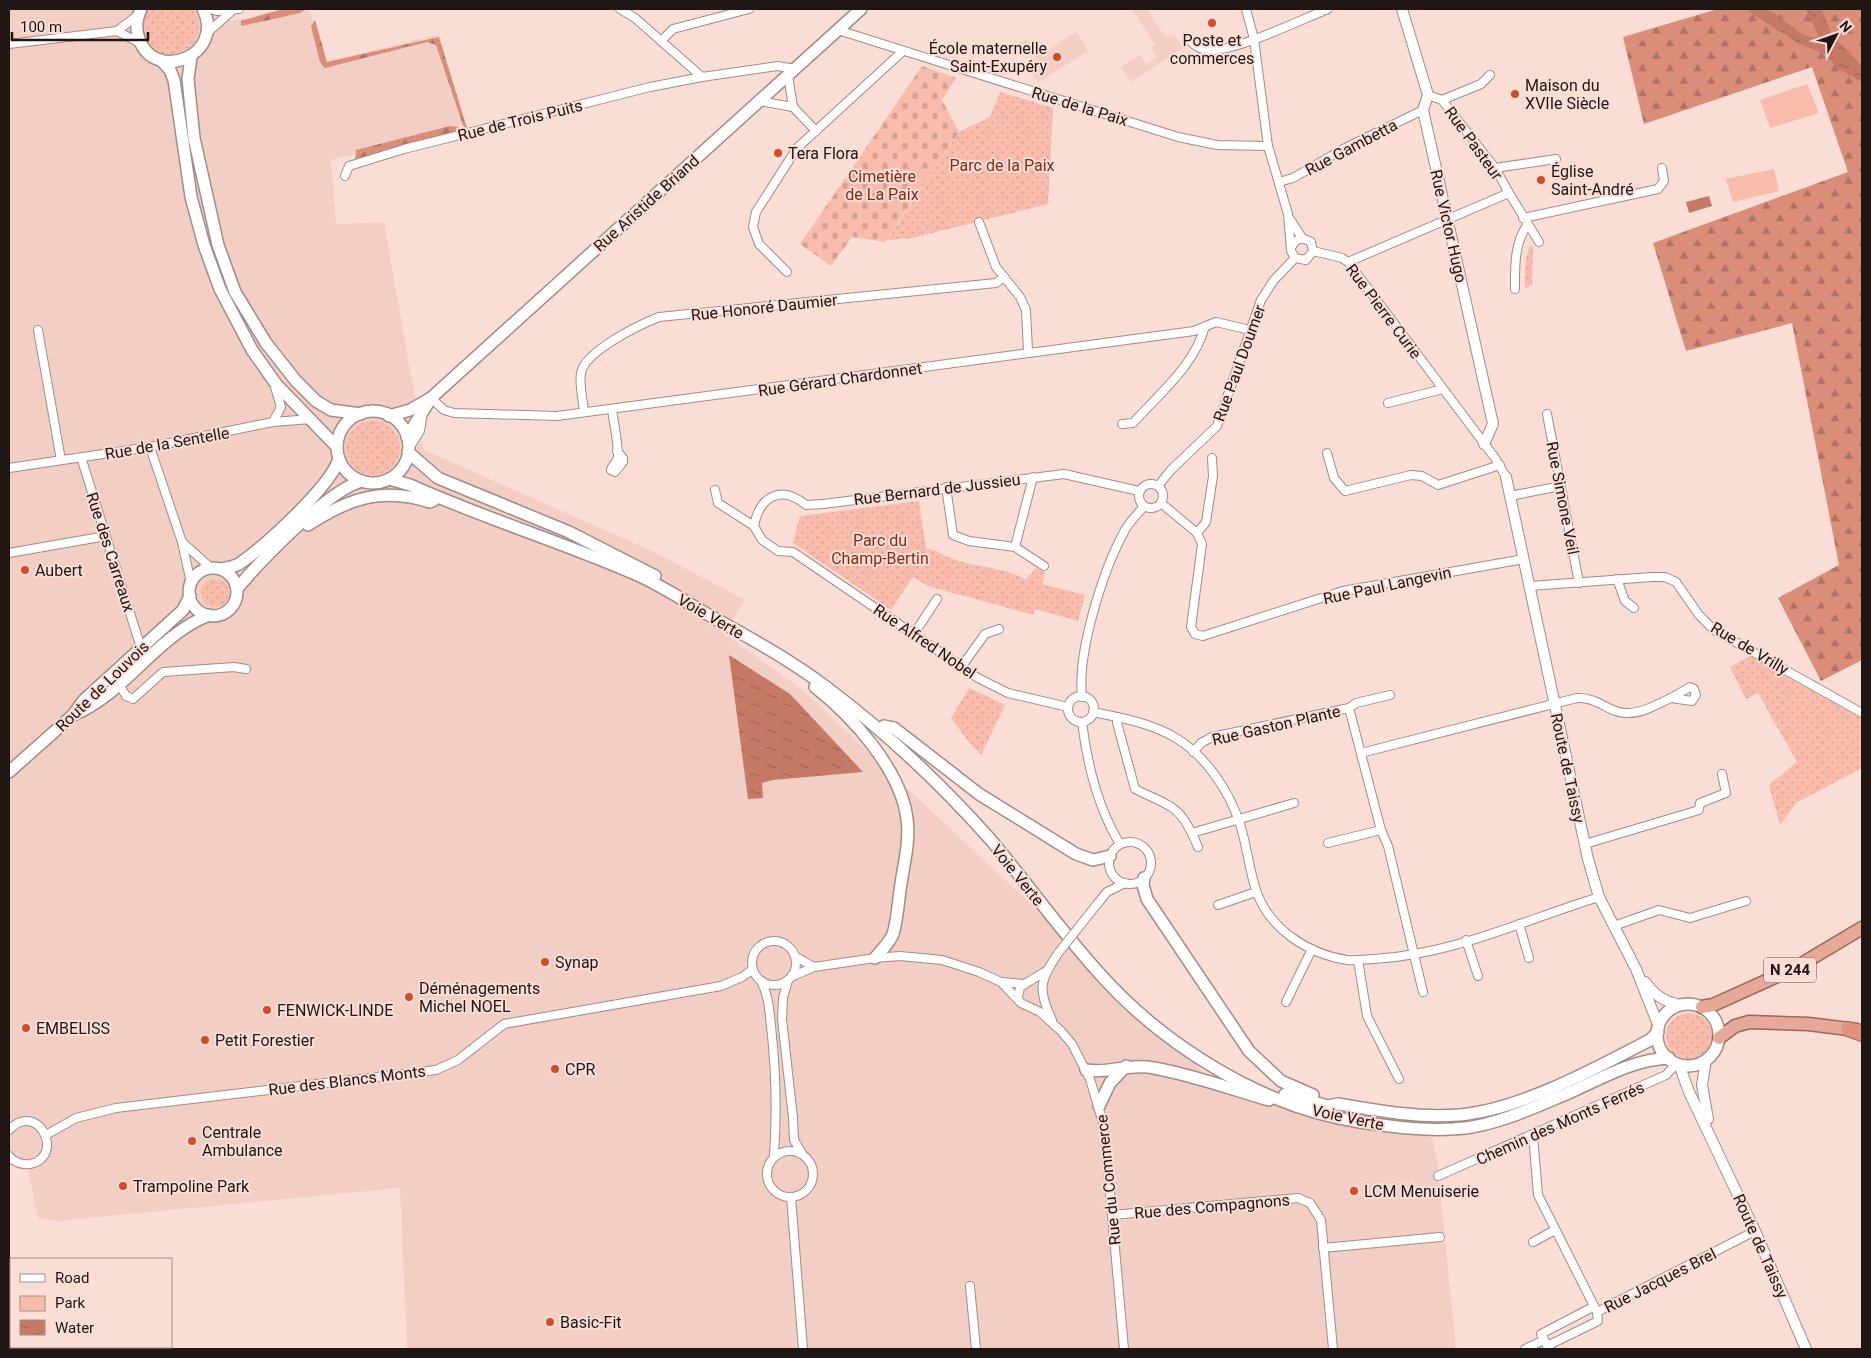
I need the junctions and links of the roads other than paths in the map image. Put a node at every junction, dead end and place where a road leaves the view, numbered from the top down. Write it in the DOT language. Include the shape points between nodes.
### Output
graph roads {
  1 [pos="203,9"];
  2 [pos="211,9"];
  3 [pos="236,9"];
  4 [pos="620,9"];
  5 [pos="748,9"];
  6 [pos="861,9"];
  7 [pos="1246,9"];
  8 [pos="1328,9"];
  9 [pos="1402,9"];
  10 [pos="139,12"];
  11 [pos="838,30"];
  12 [pos="117,31"];
  13 [pos="208,32"];
  14 [pos="1254,39"];
  15 [pos="661,41"];
  16 [pos="1190,41"];
  17 [pos="140,43"];
  18 [pos="9,44"];
  19 [pos="903,50"];
  20 [pos="190,57"];
  21 [pos="161,60"];
  22 [pos="791,72"];
  23 [pos="1490,75"];
  24 [pos="702,77"];
  25 [pos="1428,95"];
  26 [pos="1442,100"];
  27 [pos="759,101"];
  28 [pos="793,106"];
  29 [pos="1423,110"];
  30 [pos="816,131"];
  31 [pos="1268,146"];
  32 [pos="1556,159"];
  33 [pos="1495,168"];
  34 [pos="1662,168"];
  35 [pos="345,176"];
  36 [pos="1279,182"];
  37 [pos="1509,193"];
  38 [pos="1288,214"];
  39 [pos="1447,218"];
  40 [pos="1525,221"];
  41 [pos="979,222"];
  42 [pos="1302,238"];
  43 [pos="1539,242"];
  44 [pos="1292,246"];
  45 [pos="1313,252"];
  46 [pos="1295,258"];
  47 [pos="1348,262"];
  48 [pos="788,272"];
  49 [pos="1004,277"];
  50 [pos="1515,289"];
  51 [pos="1205,326"];
  52 [pos="38,330"];
  53 [pos="1250,330"];
  54 [pos="252,350"];
  55 [pos="1028,351"];
  56 [pos="1443,389"];
  57 [pos="431,398"];
  58 [pos="1388,404"];
  59 [pos="612,410"];
  60 [pos="423,412"];
  61 [pos="584,412"];
  62 [pos="360,414"];
  63 [pos="1547,414"];
  64 [pos="389,416"];
  65 [pos="311,419"];
  66 [pos="273,422"];
  67 [pos="1122,424"];
  68 [pos="407,436"];
  69 [pos="1484,444"];
  70 [pos="150,447"];
  71 [pos="409,450"];
  72 [pos="617,451"];
  73 [pos="338,453"];
  74 [pos="1327,453"];
  75 [pos="81,457"];
  76 [pos="1212,458"];
  77 [pos="61,460"];
  78 [pos="1500,465"];
  79 [pos="9,468"];
  80 [pos="1033,477"];
  81 [pos="1506,477"];
  82 [pos="389,479"];
  83 [pos="362,481"];
  84 [pos="1158,486"];
  85 [pos="1561,486"];
  86 [pos="946,487"];
  87 [pos="715,490"];
  88 [pos="1139,491"];
  89 [pos="1510,496"];
  90 [pos="440,498"];
  91 [pos="1160,503"];
  92 [pos="1144,506"];
  93 [pos="300,525"];
  94 [pos="754,526"];
  95 [pos="1197,533"];
  96 [pos="106,536"];
  97 [pos="182,542"];
  98 [pos="1015,547"];
  99 [pos="9,553"];
  100 [pos="1524,559"];
  101 [pos="1044,566"];
  102 [pos="216,569"];
  103 [pos="1617,579"];
  104 [pos="1579,582"];
  105 [pos="191,583"];
  106 [pos="1530,586"];
  107 [pos="237,589"];
  108 [pos="190,596"];
  109 [pos="937,599"];
  110 [pos="1634,608"];
  111 [pos="209,615"];
  112 [pos="999,629"];
  113 [pos="914,634"];
  114 [pos="141,648"];
  115 [pos="782,658"];
  116 [pos="962,666"];
  117 [pos="246,669"];
  118 [pos="119,684"];
  119 [pos="1390,695"];
  120 [pos="1082,697"];
  121 [pos="1671,698"];
  122 [pos="1555,704"];
  123 [pos="1068,707"];
  124 [pos="1349,708"];
  125 [pos="1093,712"];
  126 [pos="1862,713"];
  127 [pos="73,715"];
  128 [pos="1118,717"];
  129 [pos="1082,722"];
  130 [pos="884,726"];
  131 [pos="1193,752"];
  132 [pos="1361,754"];
  133 [pos="9,772"];
  134 [pos="1722,774"];
  135 [pos="1294,803"];
  136 [pos="1238,820"];
  137 [pos="1381,830"];
  138 [pos="1192,833"];
  139 [pos="1120,844"];
  140 [pos="1328,844"];
  141 [pos="1585,844"];
  142 [pos="1198,847"];
  143 [pos="1110,856"];
  144 [pos="1111,872"];
  145 [pos="1144,878"];
  146 [pos="1125,883"];
  147 [pos="1107,892"];
  148 [pos="1256,892"];
  149 [pos="1599,897"];
  150 [pos="1746,901"];
  151 [pos="1218,905"];
  152 [pos="1519,924"];
  153 [pos="1614,926"];
  154 [pos="1862,928"];
  155 [pos="1466,940"];
  156 [pos="1312,949"];
  157 [pos="1416,955"];
  158 [pos="796,956"];
  159 [pos="875,958"];
  160 [pos="1529,958"];
  161 [pos="1358,960"];
  162 [pos="814,967"];
  163 [pos="1636,968"];
  164 [pos="752,970"];
  165 [pos="1046,970"];
  166 [pos="1478,976"];
  167 [pos="790,978"];
  168 [pos="761,981"];
  169 [pos="1001,982"];
  170 [pos="1027,983"];
  171 [pos="1041,992"];
  172 [pos="1423,992"];
  173 [pos="1018,998"];
  174 [pos="1286,1002"];
  175 [pos="1680,1005"];
  176 [pos="1031,1006"];
  177 [pos="1702,1007"];
  178 [pos="1054,1024"];
  179 [pos="1658,1029"];
  180 [pos="1858,1031"];
  181 [pos="1719,1038"];
  182 [pos="1706,1060"];
  183 [pos="1675,1062"];
  184 [pos="1126,1066"];
  185 [pos="1086,1070"];
  186 [pos="1399,1079"];
  187 [pos="1338,1104"];
  188 [pos="1099,1106"];
  189 [pos="1297,1106"];
  190 [pos="9,1120"];
  191 [pos="21,1122"];
  192 [pos="9,1130"];
  193 [pos="46,1135"];
  194 [pos="1533,1135"];
  195 [pos="1715,1144"];
  196 [pos="803,1155"];
  197 [pos="9,1156"];
  198 [pos="774,1156"];
  199 [pos="1438,1176"];
  200 [pos="791,1197"];
  201 [pos="1112,1215"];
  202 [pos="1555,1230"];
  203 [pos="1755,1231"];
  204 [pos="1440,1237"];
  205 [pos="1533,1242"];
  206 [pos="1323,1248"];
  207 [pos="970,1286"];
  208 [pos="1595,1310"];
  209 [pos="1547,1345"];
  210 [pos="803,1349"];
  211 [pos="976,1349"];
  212 [pos="1124,1349"];
  213 [pos="1333,1349"];
  214 [pos="1526,1349"];
  215 [pos="1806,1349"];
  1 -- 13 [label="main road"];
  2 -- 3 [label="street"];
  3 -- 13 [label="street"];
  4 -- 15 [label="street"];
  5 -- 15 [label="street" via="673,29"];
  6 -- 11 [label="main road, Rue Aristide Briand"];
  7 -- 14 [label="street"];
  8 -- 14 [label="street"];
  9 -- 25 [label="street"];
  10 -- 12 [label="street"];
  10 -- 17 [label="main road" via="136,24"];
  11 -- 19 [label="street, Rue de la Paix"];
  11 -- 22 [label="main road, Rue Aristide Briand"];
  12 -- 17 [label="street"];
  12 -- 18 [label="street"];
  13 -- 20 [label="main road" via="203,44"];
  14 -- 16 [label="street" via="1209,50 1200,49"];
  14 -- 31 [label="street"];
  15 -- 24 [label="street"];
  17 -- 21 [label="main road"];
  19 -- 30 [label="street"];
  19 -- 31 [label="street, Rue de la Paix" via="1178,137 1217,145"];
  20 -- 21 [label="main road" via="181,61"];
  20 -- 62 [label="main road" via="188,79 194,138 218,245 235,292 266,343 316,401 331,410"];
  21 -- 54 [label="main road" via="174,80 191,197 204,245 220,289"];
  22 -- 24 [label="street" via="778,66"];
  22 -- 27 [label="main road, Rue Aristide Briand"];
  22 -- 28 [label="street"];
  23 -- 26 [label="street" via="1481,84"];
  24 -- 35 [label="street, Rue de Trois Puits" via="404,149 349,166"];
  25 -- 26 [label="street, Rue Pasteur"];
  25 -- 29 [label="street"];
  26 -- 33 [label="street, Rue Pasteur"];
  27 -- 28 [label="street"];
  27 -- 57 [label="main road, Rue Aristide Briand"];
  28 -- 30 [label="street"];
  29 -- 36 [label="street, Rue Gambetta" via="1293,178"];
  29 -- 39 [label="street, Rue Victor Hugo"];
  30 -- 48 [label="street" via="797,148 756,212 754,228 759,244"];
  31 -- 36 [label="street"];
  32 -- 33 [label="street"];
  33 -- 37 [label="street, Rue Pasteur"];
  34 -- 40 [label="street" via="1664,180 1658,189"];
  36 -- 38 [label="street"];
  37 -- 39 [label="street, Rue Pasteur"];
  37 -- 40 [label="street"];
  38 -- 42 [label="street"];
  38 -- 44 [label="street"];
  39 -- 47 [label="street, Rue Pasteur"];
  39 -- 69 [label="street, Rue Victor Hugo" via="1493,424"];
  40 -- 43 [label="street"];
  40 -- 50 [label="street" via="1514,260"];
  41 -- 49 [label="street" via="996,267"];
  42 -- 44 [label="street"];
  42 -- 45 [label="street" via="1311,242"];
  44 -- 46 [label="street"];
  45 -- 46 [label="street" via="1306,260"];
  45 -- 47 [label="street, Rue Pierre Curie"];
  46 -- 53 [label="street, Rue Paul Doumer" via="1261,300"];
  47 -- 56 [label="street, Rue Pierre Curie"];
  49 -- 55 [label="street" via="1026,310"];
  49 -- 61 [label="street, Rue Honoré Daumier" via="996,283 659,317 637,326 584,363 581,374"];
  51 -- 53 [label="street, Rue Gérard Chardonnet" via="1216,322"];
  51 -- 55 [label="street, Rue Gérard Chardonnet" via="1191,331"];
  51 -- 67 [label="street" via="1201,343 1193,356 1133,423"];
  52 -- 77 [label="street"];
  53 -- 84 [label="street, Rue Paul Doumer" via="1217,426"];
  54 -- 65 [label="main road" via="276,384"];
  54 -- 66 [label="street" via="278,392 281,407"];
  55 -- 59 [label="street, Rue Gérard Chardonnet"];
  56 -- 58 [label="street"];
  56 -- 69 [label="street, Rue Pierre Curie"];
  57 -- 60 [label="main road, Rue Aristide Briand"];
  57 -- 61 [label="street, Rue Gérard Chardonnet" via="444,410 454,412 557,416"];
  57 -- 64 [label="main road, Rue Aristide Briand" via="410,410"];
  59 -- 61 [label="street, Rue Gérard Chardonnet"];
  59 -- 72 [label="street"];
  60 -- 68 [label="main road, Rue Aristide Briand"];
  60 -- 71 [label="street" via="420,431"];
  62 -- 64 [label="main road" via="370,412"];
  62 -- 73 [label="main road" via="344,427"];
  63 -- 85 [label="street, Rue Simone Veil"];
  64 -- 68 [label="main road" via="397,421"];
  65 -- 66 [label="street, Rue de la Sentelle"];
  65 -- 73 [label="main road"];
  66 -- 70 [label="street, Rue de la Sentelle"];
  68 -- 71 [label="main road"];
  69 -- 78 [label="street, Rue Pierre Curie"];
  70 -- 75 [label="street, Rue de la Sentelle"];
  70 -- 97 [label="street"];
  71 -- 82 [label="main road" via="399,472"];
  71 -- 130 [label="main road, Voie Verte" via="438,478 569,532 638,566 777,646 825,678"];
  73 -- 83 [label="main road" via="352,476"];
  73 -- 102 [label="main road" via="328,480 306,503 238,564"];
  74 -- 78 [label="street" via="1334,478 1345,491 1411,475 1422,476 1438,485"];
  75 -- 77 [label="street, Rue de la Sentelle"];
  75 -- 96 [label="street, Rue des Carreaux"];
  76 -- 95 [label="street" via="1213,476 1206,522"];
  77 -- 79 [label="street, Rue de la Sentelle"];
  78 -- 81 [label="street, Rue Pierre Curie"];
  80 -- 86 [label="street, Rue Bernard de Jussieu"];
  80 -- 88 [label="street, Rue Bernard de Jussieu" via="1076,475"];
  80 -- 98 [label="street"];
  81 -- 89 [label="street"];
  82 -- 83 [label="main road"];
  82 -- 90 [label="main road, Voie Verte"];
  83 -- 93 [label="main road" via="327,500"];
  84 -- 88 [label="street" via="1148,484"];
  84 -- 91 [label="street" via="1163,496"];
  85 -- 89 [label="street"];
  85 -- 104 [label="street, Rue Simone Veil"];
  86 -- 94 [label="street, Rue Bernard de Jussieu" via="806,505 794,496 780,494 768,499 757,513"];
  86 -- 98 [label="street" via="953,535 968,541"];
  87 -- 94 [label="street" via="718,503"];
  88 -- 92 [label="street" via="1138,498"];
  89 -- 100 [label="street"];
  90 -- 93 [label="main road" via="430,502 404,496 366,497 350,501 307,526"];
  90 -- 115 [label="main road, Voie Verte" via="638,575"];
  91 -- 92 [label="street" via="1151,508"];
  91 -- 95 [label="street"];
  92 -- 120 [label="street" via="1126,528 1108,564 1085,651"];
  93 -- 107 [label="main road"];
  94 -- 113 [label="street, Rue Alfred Nobel" via="762,540 778,551 793,552"];
  95 -- 100 [label="street, Rue Paul Langevin" via="1202,544 1191,627 1195,634 1203,636 1343,592"];
  96 -- 99 [label="street"];
  96 -- 114 [label="street, Rue des Carreaux"];
  97 -- 102 [label="street"];
  97 -- 105 [label="street"];
  98 -- 101 [label="street"];
  100 -- 106 [label="street, Route de Taissy"];
  102 -- 105 [label="main road" via="199,573"];
  102 -- 107 [label="main road" via="232,577"];
  103 -- 104 [label="street, Rue de Vrilly"];
  103 -- 110 [label="street" via="1625,601"];
  103 -- 126 [label="street, Rue de Vrilly" via="1671,579 1714,630"];
  104 -- 106 [label="street, Rue de Vrilly"];
  105 -- 108 [label="main road"];
  106 -- 122 [label="street, Route de Taissy"];
  107 -- 111 [label="main road" via="229,610 217,616"];
  108 -- 111 [label="main road" via="196,608"];
  108 -- 114 [label="main road, Route de Louvois" via="183,610"];
  109 -- 113 [label="street"];
  111 -- 118 [label="main road, Route de Louvois" via="176,635"];
  112 -- 116 [label="street" via="985,634"];
  113 -- 116 [label="street, Rue Alfred Nobel"];
  114 -- 127 [label="main road, Route de Louvois" via="84,700"];
  115 -- 159 [label="main road" via="848,718 877,752 903,798 908,842 893,934"];
  115 -- 189 [label="main road, Voie Verte" via="821,683 868,720 945,790 1099,974 1155,1027 1186,1050 1232,1076"];
  116 -- 123 [label="street, Rue Alfred Nobel" via="1008,693"];
  117 -- 118 [label="street" via="163,672 133,699 126,696"];
  118 -- 127 [label="main road, Route de Louvois" via="92,707"];
  119 -- 124 [label="street, Rue Gaston Plante" via="1356,702"];
  120 -- 123 [label="street" via="1075,698"];
  120 -- 125 [label="street" via="1090,700"];
  121 -- 122 [label="street" via="1641,711 1625,713 1587,698"];
  122 -- 132 [label="street"];
  122 -- 141 [label="street, Route de Taissy"];
  123 -- 129 [label="street" via="1071,718"];
  124 -- 131 [label="street, Rue Gaston Plante" via="1212,737"];
  124 -- 132 [label="street"];
  125 -- 128 [label="street"];
  125 -- 129 [label="street" via="1090,719"];
  127 -- 133 [label="main road, Route de Louvois"];
  128 -- 131 [label="street" via="1151,726 1177,738"];
  128 -- 138 [label="street" via="1135,789 1163,800 1182,814"];
  129 -- 139 [label="street" via="1088,762"];
  130 -- 143 [label="main road" via="894,728 979,794 1076,854 1092,860"];
  130 -- 187 [label="main road, Voie Verte" via="948,786 995,838 1078,941 1120,989 1150,1017 1184,1044 1259,1084 1328,1106"];
  131 -- 136 [label="street" via="1218,780 1232,802"];
  132 -- 137 [label="street"];
  134 -- 141 [label="street" via="1726,792 1700,803 1699,810"];
  135 -- 136 [label="street"];
  136 -- 138 [label="street"];
  136 -- 148 [label="street"];
  137 -- 140 [label="street"];
  137 -- 157 [label="street"];
  138 -- 142 [label="street"];
  139 -- 143 [label="street"];
  139 -- 145 [label="street" via="1138,843 1148,851 1151,868"];
  141 -- 149 [label="street, Route de Taissy"];
  143 -- 144 [label="street"];
  144 -- 146 [label="street"];
  144 -- 147 [label="street"];
  145 -- 146 [label="street" via="1132,884"];
  145 -- 187 [label="main road" via="1147,899 1249,1050 1281,1080"];
  146 -- 147 [label="street"];
  147 -- 165 [label="street, bridge"];
  148 -- 151 [label="street"];
  148 -- 156 [label="street" via="1277,927"];
  149 -- 152 [label="street"];
  149 -- 153 [label="street, Route de Taissy"];
  150 -- 153 [label="street" via="1690,918 1659,910"];
  152 -- 155 [label="street"];
  152 -- 160 [label="street"];
  153 -- 163 [label="street, Route de Taissy"];
  154 -- 177 [label="highway, N 244" via="1773,979"];
  155 -- 157 [label="street"];
  155 -- 166 [label="street"];
  156 -- 161 [label="street"];
  156 -- 174 [label="street"];
  157 -- 161 [label="street"];
  157 -- 172 [label="street"];
  158 -- 162 [label="street"];
  158 -- 164 [label="street" via="782,941 768,941 754,952"];
  158 -- 167 [label="street" via="795,971"];
  159 -- 162 [label="street"];
  159 -- 169 [label="street" via="900,956 942,960"];
  161 -- 186 [label="street" via="1367,1016"];
  162 -- 167 [label="street"];
  163 -- 175 [label="street, Route de Taissy" via="1654,994"];
  163 -- 179 [label="street, Route de Taissy"];
  164 -- 168 [label="street"];
  164 -- 193 [label="street, Rue des Blancs Monts" via="742,978 721,986 504,1024 458,1060 436,1070 116,1108 76,1118"];
  165 -- 170 [label="street"];
  165 -- 171 [label="street"];
  167 -- 168 [label="street" via="778,985"];
  167 -- 196 [label="street" via="783,998 782,1019 794,1140"];
  168 -- 198 [label="street" via="769,1001 773,1045 777,1108"];
  169 -- 170 [label="street"];
  169 -- 173 [label="street"];
  170 -- 171 [label="street"];
  170 -- 173 [label="street" via="1018,990"];
  171 -- 176 [label="street" via="1040,1001"];
  171 -- 178 [label="street, Rue du Commerce"];
  173 -- 176 [label="street" via="1021,1003"];
  175 -- 177 [label="main road"];
  175 -- 179 [label="main road" via="1666,1013"];
  176 -- 178 [label="street, Rue du Commerce"];
  177 -- 181 [label="main road" via="1717,1024"];
  178 -- 185 [label="street, Rue du Commerce" via="1072,1044"];
  179 -- 183 [label="main road" via="1662,1051"];
  179 -- 187 [label="main road, Voie Verte" via="1650,1040 1557,1085 1461,1115 1412,1116"];
  180 -- 181 [label="highway" via="1749,1022 1739,1024"];
  181 -- 182 [label="main road"];
  182 -- 183 [label="main road" via="1693,1065"];
  182 -- 195 [label="street, Route de Taissy" via="1703,1102"];
  183 -- 189 [label="main road, Voie Verte" via="1639,1061 1518,1114 1466,1128 1417,1129 1356,1122"];
  183 -- 194 [label="street, Chemin des Monts Ferrés" via="1666,1075"];
  183 -- 195 [label="street, Route de Taissy"];
  184 -- 185 [label="main road"];
  184 -- 188 [label="main road" via="1110,1084"];
  184 -- 189 [label="main road" via="1153,1067"];
  185 -- 188 [label="street, Rue du Commerce"];
  188 -- 201 [label="street, Rue du Commerce" via="1104,1126"];
  190 -- 191 [label="street"];
  191 -- 192 [label="street"];
  191 -- 193 [label="street" via="36,1124"];
  193 -- 197 [label="street" via="47,1148 39,1160 22,1164"];
  194 -- 199 [label="street, Chemin des Monts Ferrés"];
  194 -- 202 [label="street" via="1538,1195"];
  195 -- 203 [label="street, Route de Taissy"];
  196 -- 198 [label="street" via="788,1150"];
  196 -- 200 [label="street" via="811,1165 811,1183 803,1193"];
  198 -- 200 [label="street" via="768,1166 767,1180 776,1193"];
  200 -- 210 [label="street"];
  201 -- 206 [label="street, Rue des Compagnons" via="1298,1198 1310,1203 1321,1220"];
  201 -- 212 [label="street, Rue du Commerce"];
  202 -- 205 [label="street"];
  202 -- 208 [label="street"];
  203 -- 208 [label="street, Rue Jacques Brel"];
  203 -- 215 [label="street, Route de Taissy"];
  204 -- 206 [label="street"];
  206 -- 213 [label="street, Rue des Compagnons"];
  207 -- 211 [label="street"];
  208 -- 209 [label="street, Rue Jacques Brel" via="1598,1321"];
  208 -- 209 [label="street, Rue Jacques Brel" via="1541,1334"];
  209 -- 214 [label="street, Rue Jacques Brel"];
}
